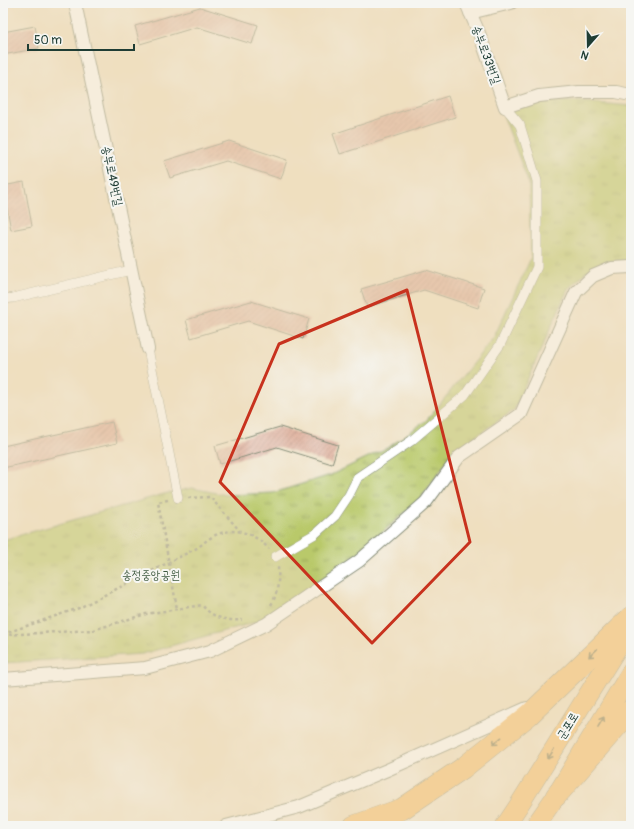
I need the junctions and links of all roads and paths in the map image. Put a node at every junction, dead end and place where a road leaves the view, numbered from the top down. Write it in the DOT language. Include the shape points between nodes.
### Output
graph roads {
  1 [pos="75,3"];
  2 [pos="511,3"];
  3 [pos="468,8"];
  4 [pos="631,95"];
  5 [pos="505,107"];
  6 [pos="631,267"];
  7 [pos="131,270"];
  8 [pos="3,300"];
  9 [pos="148,349"];
  10 [pos="178,498"];
  11 [pos="240,532"];
  12 [pos="275,557"];
  13 [pos="168,563"];
  14 [pos="268,607"];
  15 [pos="176,609"];
  16 [pos="631,616"];
  17 [pos="248,619"];
  18 [pos="631,626"];
  19 [pos="3,635"];
  20 [pos="631,672"];
  21 [pos="3,679"];
  22 [pos="544,701"];
  23 [pos="631,710"];
  24 [pos="556,796"];
  25 [pos="226,826"];
  26 [pos="354,826"];
  27 [pos="505,826"];
  28 [pos="535,826"];
  1 -- 7 [label="street, 송부로49번길"];
  2 -- 3 [label="street"];
  3 -- 5 [label="street, 송부로33번길"];
  4 -- 5 [label="street" via="616,92 563,93 539,96"];
  5 -- 12 [label="street" via="520,125 537,181 536,267 500,345 465,395 412,441 358,477 335,516 315,534"];
  6 -- 21 [label="street" via="612,268 593,276 576,292 520,414 459,457 426,502 359,561 266,624 210,651 145,668"];
  7 -- 8 [label="street"];
  7 -- 9 [label="street, 송부로49번길"];
  9 -- 10 [label="street"];
  10 -- 11 [label="path" via="210,497"];
  10 -- 13 [label="path" via="158,502"];
  11 -- 12 [label="path" via="249,534 263,543"];
  11 -- 13 [label="path" via="214,535"];
  12 -- 14 [label="path" via="279,579 272,604"];
  13 -- 15 [label="path"];
  13 -- 19 [label="path" via="79,608"];
  15 -- 17 [label="path" via="202,605 217,617 229,620"];
  15 -- 19 [label="path" via="146,614 93,630"];
  16 -- 22 [label="highway, one-way"];
  18 -- 27 [label="highway, 군포로, one-way"];
  24 -- 20 [label="highway, one-way"];
  22 -- 25 [label="street" via="299,807"];
  22 -- 26 [label="highway, one-way" via="463,768 402,809"];
  23 -- 24 [label="highway"];
  24 -- 28 [label="highway"];
}
